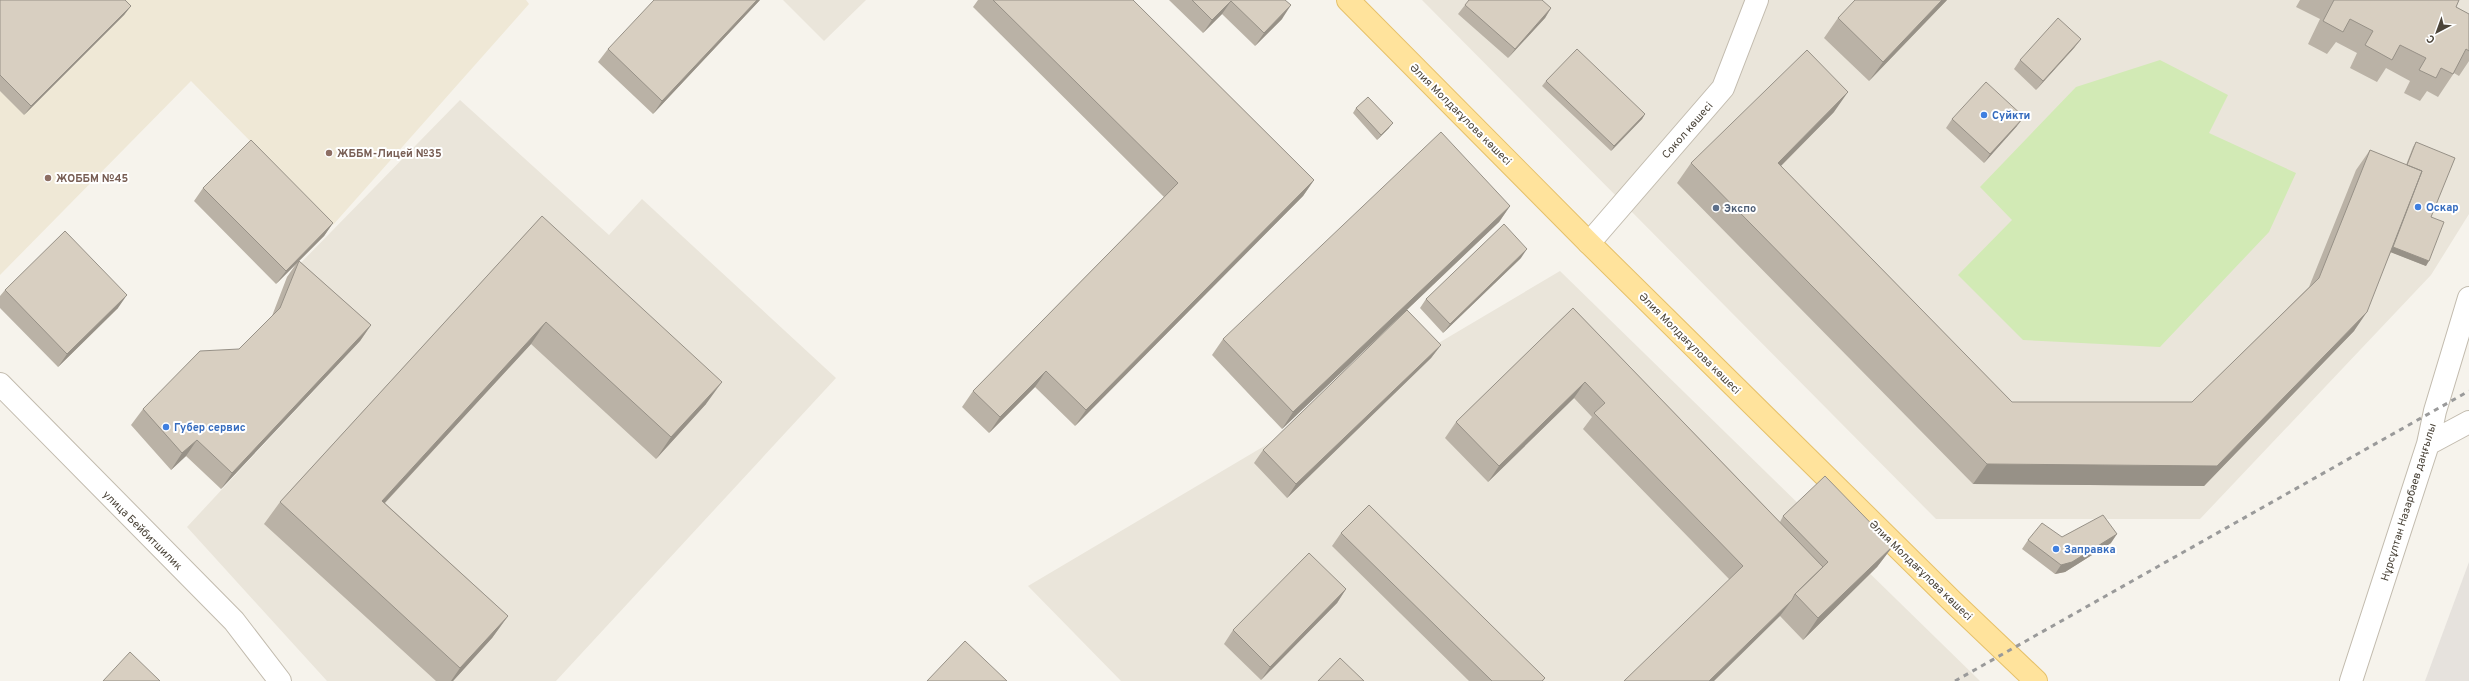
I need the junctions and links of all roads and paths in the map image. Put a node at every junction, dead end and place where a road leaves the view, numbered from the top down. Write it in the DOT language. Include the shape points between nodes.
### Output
graph roads {
  1 [pos="1348,0"];
  2 [pos="1757,0"];
  3 [pos="1589,243"];
  4 [pos="2469,298"];
  5 [pos="0,384"];
  6 [pos="2469,422"];
  7 [pos="2428,444"];
  8 [pos="280,681"];
  9 [pos="2036,681"];
  10 [pos="2351,681"];
  1 -- 3 [label="main road, Әлия Молдағұлова көшесі"];
  2 -- 3 [label="street, Сокол көшесі" via="1723,88"];
  3 -- 9 [label="main road, Әлия Молдағұлова көшесі"];
  4 -- 7 [label="street, Нұрсұлтан Назарбаев даңғылы" via="2435,411"];
  5 -- 8 [label="street, улица Бейбитшилик" via="234,621"];
  6 -- 7 [label="street"];
  7 -- 10 [label="street, Нұрсұлтан Назарбаев даңғылы"];
}
